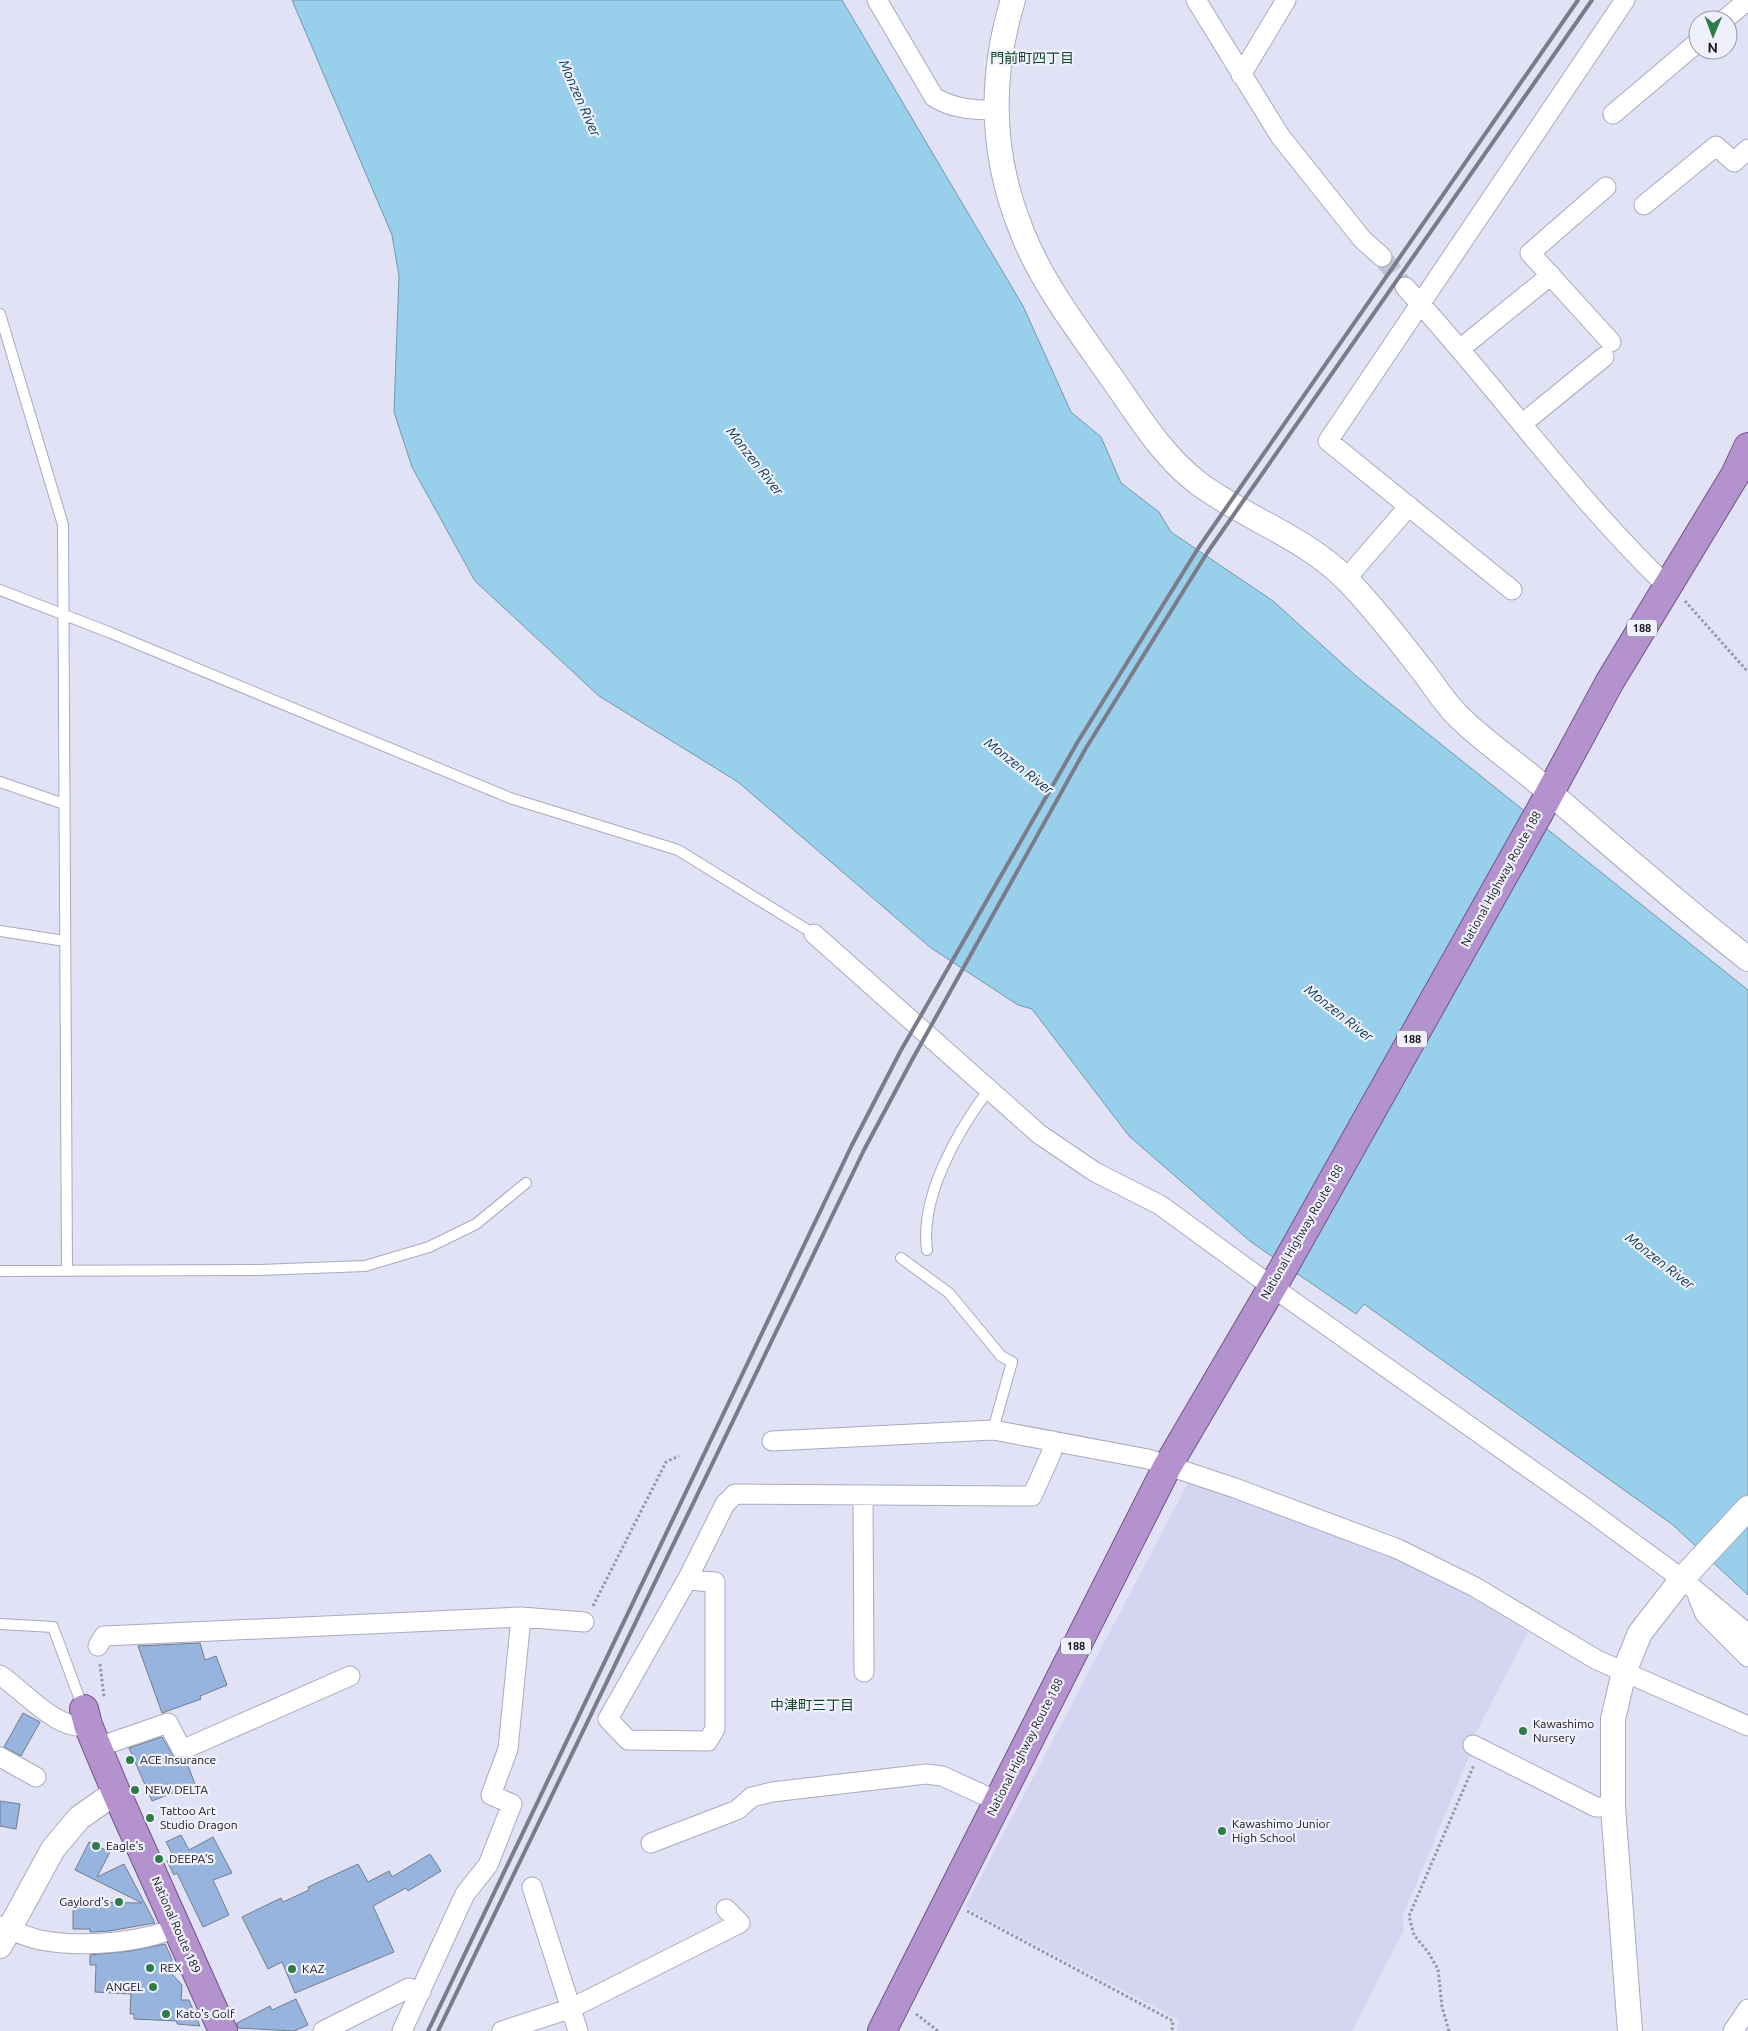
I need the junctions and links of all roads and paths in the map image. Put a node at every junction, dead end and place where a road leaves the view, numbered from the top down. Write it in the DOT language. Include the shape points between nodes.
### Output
graph roads {
  1 [pos="877,0"];
  2 [pos="1013,0"];
  3 [pos="1196,0"];
  4 [pos="1286,0"];
  5 [pos="1626,0"];
  6 [pos="1748,0"];
  7 [pos="1736,10"];
  8 [pos="1688,50"];
  9 [pos="1241,75"];
  10 [pos="995,110"];
  11 [pos="1613,114"];
  12 [pos="1748,150"];
  13 [pos="1606,187"];
  14 [pos="1644,205"];
  15 [pos="1382,257"];
  16 [pos="1551,276"];
  17 [pos="1405,286"];
  18 [pos="1422,305"];
  19 [pos="0,314"];
  20 [pos="1460,349"];
  21 [pos="1522,424"];
  22 [pos="1748,447"];
  23 [pos="1409,506"];
  24 [pos="1346,579"];
  25 [pos="1667,586"];
  26 [pos="0,590"];
  27 [pos="1512,590"];
  28 [pos="64,614"];
  29 [pos="1748,672"];
  30 [pos="0,782"];
  31 [pos="1544,801"];
  32 [pos="64,804"];
  33 [pos="0,931"];
  34 [pos="814,934"];
  35 [pos="65,941"];
  36 [pos="1748,959"];
  37 [pos="989,1089"];
  38 [pos="526,1183"];
  39 [pos="927,1250"];
  40 [pos="901,1258"];
  41 [pos="67,1269"];
  42 [pos="0,1271"];
  43 [pos="1277,1277"];
  44 [pos="993,1430"];
  45 [pos="1053,1440"];
  46 [pos="772,1441"];
  47 [pos="679,1456"];
  48 [pos="1167,1467"];
  49 [pos="863,1496"];
  50 [pos="1748,1508"];
  51 [pos="688,1578"];
  52 [pos="1690,1578"];
  53 [pos="520,1617"];
  54 [pos="584,1622"];
  55 [pos="0,1624"];
  56 [pos="1748,1634"];
  57 [pos="98,1646"];
  58 [pos="1748,1657"];
  59 [pos="864,1672"];
  60 [pos="1624,1672"];
  61 [pos="0,1675"];
  62 [pos="350,1676"];
  63 [pos="94,1722"];
  64 [pos="1748,1726"];
  65 [pos="1477,1747"];
  66 [pos="0,1757"];
  67 [pos="36,1777"];
  68 [pos="116,1792"];
  69 [pos="997,1801"];
  70 [pos="1613,1807"];
  71 [pos="651,1843"];
  72 [pos="532,1887"];
  73 [pos="947,1900"];
  74 [pos="726,1909"];
  75 [pos="178,1927"];
  76 [pos="3,1934"];
  77 [pos="422,1992"];
  78 [pos="896,2003"];
  79 [pos="572,2008"];
  80 [pos="1748,2009"];
  81 [pos="223,2031"];
  82 [pos="323,2031"];
  83 [pos="402,2031"];
  84 [pos="502,2031"];
  85 [pos="578,2031"];
  86 [pos="882,2031"];
  87 [pos="938,2031"];
  88 [pos="1172,2031"];
  89 [pos="1449,2031"];
  90 [pos="1630,2031"];
  91 [pos="1733,2031"];
  1 -- 10 [label="street" via="934,97 947,105"];
  2 -- 10 [label="street" via="1003,33"];
  3 -- 9 [label="street"];
  4 -- 9 [label="street"];
  5 -- 18 [label="street"];
  6 -- 7 [label="street"];
  8 -- 11 [label="street"];
  9 -- 15 [label="street" via="1280,136 1362,239"];
  10 -- 24 [label="street" via="1007,190 1023,234 1061,303 1147,429 1176,465 1200,484 1311,551"];
  12 -- 14 [label="street" via="1734,162 1716,146"];
  13 -- 16 [label="street" via="1530,253"];
  16 -- 20 [label="street"];
  16 -- 21 [label="street" via="1607,350"];
  17 -- 18 [label="street"];
  18 -- 20 [label="street"];
  18 -- 23 [label="street" via="1328,441"];
  19 -- 28 [label="lane" via="63,526"];
  20 -- 21 [label="street"];
  21 -- 25 [label="street"];
  22 -- 25 [label="highway, National Highway Route 188 / 188" via="1735,475"];
  23 -- 24 [label="street"];
  23 -- 27 [label="street"];
  24 -- 31 [label="street" via="1456,714"];
  25 -- 29 [label="path" via="1679,595"];
  25 -- 31 [label="highway, National Highway Route 188 / 188"];
  26 -- 28 [label="lane"];
  28 -- 32 [label="lane"];
  28 -- 34 [label="lane" via="510,798 678,850"];
  30 -- 32 [label="lane"];
  31 -- 36 [label="street" via="1568,810"];
  31 -- 43 [label="highway, National Highway Route 188 / 188"];
  32 -- 35 [label="lane"];
  33 -- 35 [label="lane"];
  34 -- 37 [label="street"];
  35 -- 41 [label="lane"];
  37 -- 39 [label="lane" via="967,1118 933,1195 925,1232"];
  37 -- 43 [label="street" via="1039,1134 1095,1172 1160,1205"];
  38 -- 41 [label="lane" via="476,1224 429,1247 365,1266 260,1270"];
  40 -- 44 [label="lane" via="949,1294 1002,1356 1012,1362"];
  41 -- 42 [label="lane"];
  43 -- 48 [label="highway, National Highway Route 188 / 188"];
  43 -- 52 [label="street" via="1475,1429"];
  44 -- 45 [label="street"];
  44 -- 46 [label="street"];
  45 -- 48 [label="street" via="1148,1459"];
  45 -- 49 [label="street" via="1051,1454 1032,1496"];
  47 -- 54 [label="path" via="666,1462"];
  48 -- 60 [label="street" via="1235,1488 1398,1549 1475,1587 1597,1660"];
  48 -- 69 [label="highway, National Highway Route 188 / 188"];
  49 -- 51 [label="street" via="735,1494 725,1504"];
  49 -- 59 [label="street"];
  50 -- 52 [label="street"];
  51 -- 51 [label="street" via="608,1719 628,1740 708,1741 715,1729 715,1582"];
  52 -- 56 [label="street"];
  52 -- 58 [label="street" via="1705,1614"];
  52 -- 60 [label="street" via="1640,1633"];
  53 -- 54 [label="street"];
  53 -- 57 [label="street" via="104,1636"];
  53 -- 77 [label="street" via="508,1749 492,1795 512,1804 488,1865 465,1894"];
  55 -- 63 [label="lane" via="53,1627"];
  57 -- 63 [label="path"];
  60 -- 64 [label="street"];
  60 -- 70 [label="street" via="1613,1719"];
  61 -- 63 [label="street" via="63,1724 79,1727"];
  62 -- 63 [label="street" via="182,1750 168,1723"];
  63 -- 68 [label="highway, National Route 189"];
  65 -- 70 [label="street" via="1596,1807"];
  65 -- 89 [label="path" via="1409,1916 1414,1934 1438,1969 1442,2007"];
  66 -- 67 [label="street"];
  68 -- 75 [label="highway, National Route 189"];
  68 -- 76 [label="street" via="79,1818 53,1849"];
  69 -- 71 [label="street" via="942,1776 926,1774 791,1790 752,1797 737,1810"];
  69 -- 73 [label="highway, National Highway Route 188 / 188"];
  70 -- 90 [label="street"];
  72 -- 79 [label="street"];
  73 -- 78 [label="highway, National Highway Route 188 / 188"];
  73 -- 88 [label="path" via="1173,2021"];
  74 -- 79 [label="street" via="740,1923"];
  75 -- 76 [label="street" via="132,1940 64,1943"];
  75 -- 81 [label="highway, National Route 189"];
  77 -- 82 [label="street" via="409,1988"];
  77 -- 83 [label="street"];
  78 -- 86 [label="highway, National Highway Route 188 / 188"];
  78 -- 87 [label="path"];
  79 -- 84 [label="street"];
  79 -- 85 [label="street"];
  80 -- 91 [label="street"];
}
